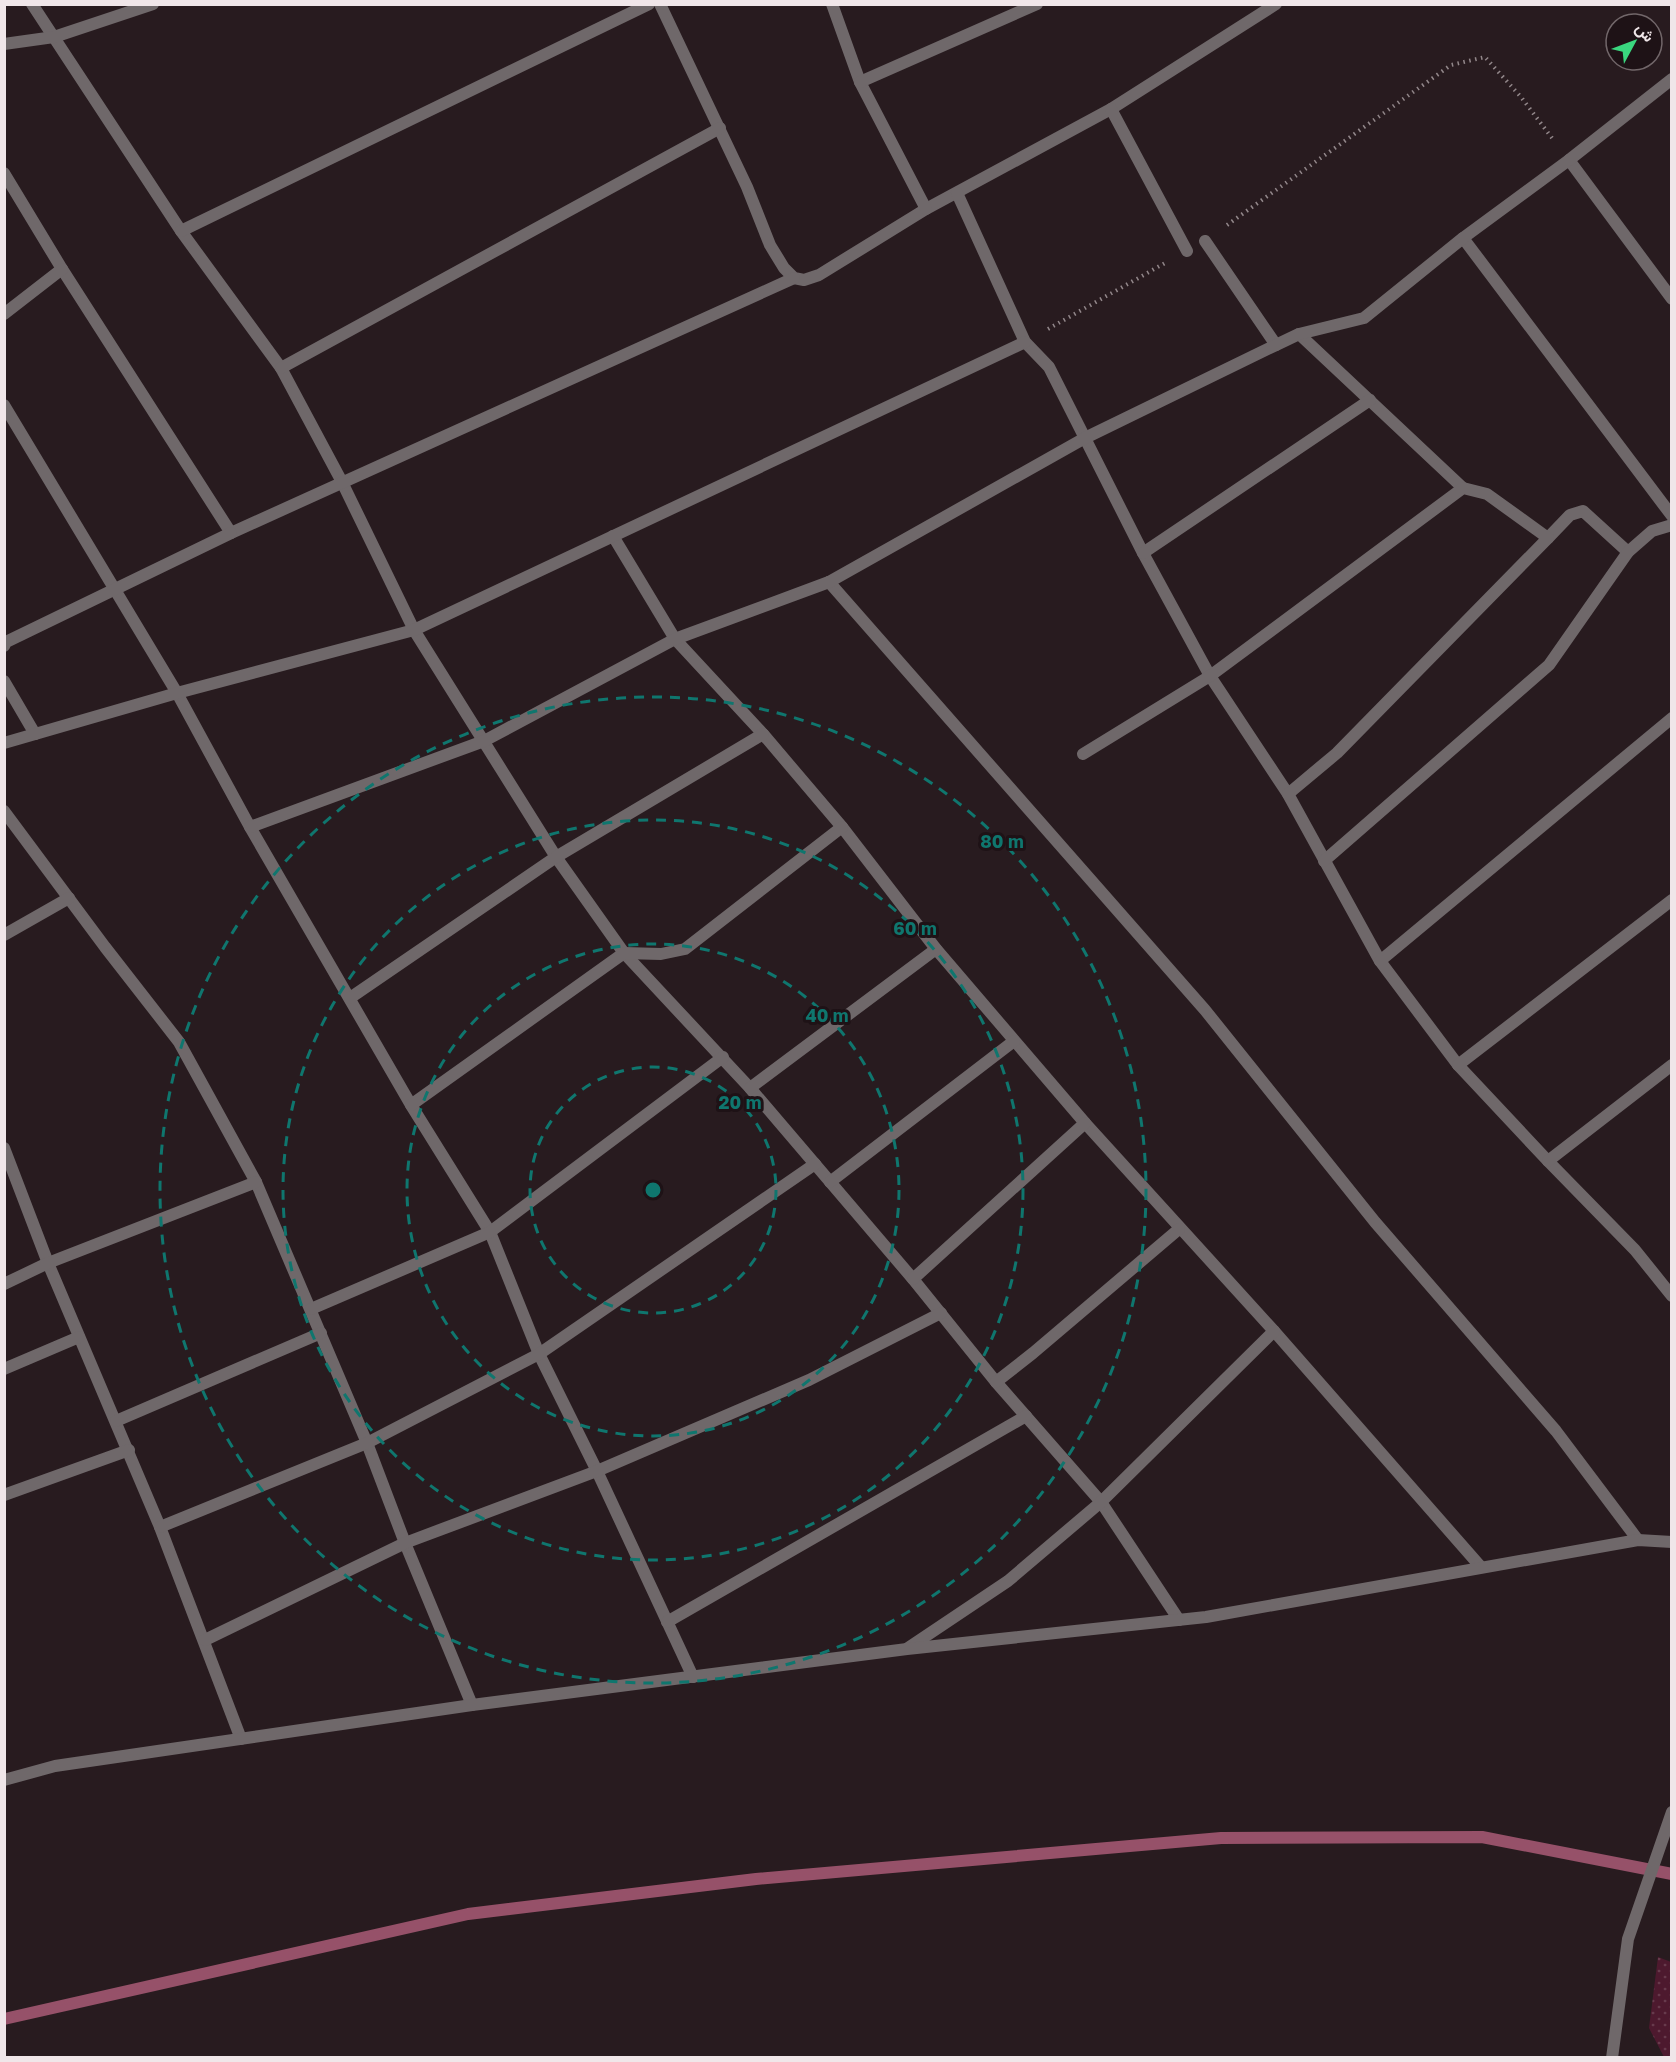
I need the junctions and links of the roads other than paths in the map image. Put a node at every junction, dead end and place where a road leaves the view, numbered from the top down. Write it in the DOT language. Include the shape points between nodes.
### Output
graph roads {
  1 [pos="32,4"];
  2 [pos="153,4"];
  3 [pos="649,4"];
  4 [pos="660,4"];
  5 [pos="832,4"];
  6 [pos="1037,4"];
  7 [pos="1276,4"];
  8 [pos="54,37"];
  9 [pos="4,44"];
  10 [pos="1671,79"];
  11 [pos="860,82"];
  12 [pos="1111,109"];
  13 [pos="720,128"];
  14 [pos="1569,160"];
  15 [pos="4,173"];
  16 [pos="957,193"];
  17 [pos="926,209"];
  18 [pos="182,231"];
  19 [pos="1463,238"];
  20 [pos="1205,241"];
  21 [pos="1187,251"];
  22 [pos="62,269"];
  23 [pos="794,278"];
  24 [pos="1671,299"];
  25 [pos="4,314"];
  26 [pos="1299,334"];
  27 [pos="1025,342"];
  28 [pos="1276,345"];
  29 [pos="280,368"];
  30 [pos="1370,400"];
  31 [pos="4,405"];
  32 [pos="1085,438"];
  33 [pos="342,482"];
  34 [pos="1463,488"];
  35 [pos="1671,516"];
  36 [pos="1671,525"];
  37 [pos="231,533"];
  38 [pos="613,537"];
  39 [pos="1548,538"];
  40 [pos="1628,552"];
  41 [pos="1143,553"];
  42 [pos="830,582"];
  43 [pos="115,589"];
  44 [pos="414,630"];
  45 [pos="675,639"];
  46 [pos="4,646"];
  47 [pos="1210,676"];
  48 [pos="4,681"];
  49 [pos="177,693"];
  50 [pos="1671,718"];
  51 [pos="35,734"];
  52 [pos="764,734"];
  53 [pos="484,741"];
  54 [pos="4,743"];
  55 [pos="1083,754"];
  56 [pos="1288,794"];
  57 [pos="4,811"];
  58 [pos="250,827"];
  59 [pos="842,827"];
  60 [pos="556,857"];
  61 [pos="1324,861"];
  62 [pos="69,898"];
  63 [pos="1671,900"];
  64 [pos="4,936"];
  65 [pos="936,949"];
  66 [pos="624,952"];
  67 [pos="1380,961"];
  68 [pos="350,999"];
  69 [pos="1014,1041"];
  70 [pos="723,1057"];
  71 [pos="1458,1065"];
  72 [pos="1671,1065"];
  73 [pos="750,1088"];
  74 [pos="411,1105"];
  75 [pos="1084,1123"];
  76 [pos="4,1148"];
  77 [pos="1548,1161"];
  78 [pos="815,1164"];
  79 [pos="256,1182"];
  80 [pos="830,1182"];
  81 [pos="1179,1229"];
  82 [pos="490,1232"];
  83 [pos="48,1263"];
  84 [pos="913,1279"];
  85 [pos="4,1284"];
  86 [pos="1671,1296"];
  87 [pos="311,1309"];
  88 [pos="941,1313"];
  89 [pos="1274,1331"];
  90 [pos="321,1333"];
  91 [pos="79,1337"];
  92 [pos="539,1354"];
  93 [pos="4,1369"];
  94 [pos="996,1382"];
  95 [pos="1026,1416"];
  96 [pos="116,1421"];
  97 [pos="367,1443"];
  98 [pos="129,1450"];
  99 [pos="597,1471"];
  100 [pos="4,1495"];
  101 [pos="1101,1502"];
  102 [pos="160,1527"];
  103 [pos="1638,1539"];
  104 [pos="1671,1542"];
  105 [pos="405,1543"];
  106 [pos="1480,1566"];
  107 [pos="1179,1620"];
  108 [pos="667,1622"];
  109 [pos="205,1640"];
  110 [pos="907,1649"];
  111 [pos="693,1677"];
  112 [pos="472,1705"];
  113 [pos="241,1739"];
  114 [pos="4,1780"];
  115 [pos="1671,1812"];
  116 [pos="1612,2058"];
  1 -- 8 [label="street"];
  2 -- 8 [label="street"];
  3 -- 18 [label="street"];
  4 -- 13 [label="street"];
  5 -- 11 [label="street"];
  6 -- 11 [label="street"];
  7 -- 12 [label="street"];
  8 -- 9 [label="street"];
  8 -- 18 [label="street"];
  10 -- 14 [label="street"];
  11 -- 17 [label="street"];
  12 -- 16 [label="street"];
  12 -- 21 [label="street"];
  13 -- 23 [label="street" via="770,245"];
  13 -- 29 [label="street"];
  14 -- 19 [label="street"];
  14 -- 24 [label="street"];
  15 -- 22 [label="street"];
  16 -- 17 [label="street"];
  16 -- 27 [label="street"];
  17 -- 23 [label="street" via="819,275 804,280"];
  18 -- 29 [label="street"];
  19 -- 26 [label="street" via="1364,318"];
  19 -- 35 [label="street"];
  20 -- 28 [label="street"];
  22 -- 25 [label="street"];
  22 -- 37 [label="street"];
  23 -- 33 [label="street"];
  26 -- 28 [label="street"];
  26 -- 30 [label="street"];
  27 -- 32 [label="street" via="1049,367"];
  27 -- 38 [label="street"];
  28 -- 32 [label="street"];
  29 -- 33 [label="street"];
  30 -- 34 [label="street"];
  30 -- 41 [label="street"];
  31 -- 43 [label="street"];
  32 -- 41 [label="street"];
  32 -- 42 [label="street"];
  33 -- 37 [label="street"];
  33 -- 44 [label="street"];
  34 -- 39 [label="street" via="1487,494"];
  34 -- 47 [label="street"];
  36 -- 40 [label="street" via="1652,531"];
  37 -- 43 [label="street"];
  38 -- 44 [label="street"];
  38 -- 45 [label="street"];
  39 -- 40 [label="street" via="1570,515 1583,512"];
  39 -- 56 [label="street" via="1337,753"];
  40 -- 61 [label="street" via="1549,665"];
  41 -- 47 [label="street"];
  42 -- 45 [label="street"];
  42 -- 103 [label="street" via="1205,1010 1376,1222 1556,1431"];
  43 -- 46 [label="street"];
  43 -- 49 [label="street"];
  44 -- 49 [label="street"];
  44 -- 53 [label="street"];
  45 -- 52 [label="street"];
  45 -- 53 [label="street"];
  47 -- 55 [label="street"];
  47 -- 56 [label="street"];
  48 -- 51 [label="street"];
  49 -- 51 [label="street"];
  49 -- 58 [label="street"];
  50 -- 67 [label="street"];
  51 -- 54 [label="street"];
  52 -- 59 [label="street"];
  52 -- 60 [label="street"];
  53 -- 58 [label="street"];
  53 -- 60 [label="street"];
  56 -- 61 [label="street"];
  57 -- 62 [label="street"];
  58 -- 68 [label="street"];
  59 -- 65 [label="street"];
  59 -- 66 [label="street" via="685,949 661,954"];
  60 -- 66 [label="street"];
  60 -- 68 [label="street"];
  61 -- 67 [label="street"];
  62 -- 64 [label="street"];
  62 -- 79 [label="street" via="179,1042"];
  63 -- 71 [label="street"];
  65 -- 69 [label="street"];
  65 -- 73 [label="street"];
  66 -- 70 [label="street"];
  66 -- 74 [label="street"];
  67 -- 71 [label="street"];
  68 -- 74 [label="street"];
  69 -- 75 [label="street"];
  69 -- 80 [label="street"];
  70 -- 73 [label="street"];
  70 -- 82 [label="street"];
  71 -- 77 [label="street"];
  72 -- 77 [label="street"];
  73 -- 78 [label="street"];
  74 -- 82 [label="street"];
  75 -- 81 [label="street"];
  75 -- 84 [label="street"];
  76 -- 83 [label="street"];
  77 -- 86 [label="street" via="1635,1250"];
  78 -- 80 [label="street"];
  78 -- 92 [label="street"];
  79 -- 83 [label="street"];
  79 -- 87 [label="street"];
  80 -- 84 [label="street"];
  81 -- 89 [label="street"];
  81 -- 94 [label="street"];
  82 -- 87 [label="street"];
  82 -- 92 [label="street"];
  83 -- 85 [label="street"];
  83 -- 91 [label="street"];
  84 -- 88 [label="street"];
  87 -- 90 [label="street"];
  88 -- 94 [label="street"];
  88 -- 99 [label="street" via="809,1380"];
  89 -- 101 [label="street"];
  89 -- 106 [label="street"];
  90 -- 96 [label="street"];
  90 -- 97 [label="street"];
  91 -- 93 [label="street"];
  91 -- 96 [label="street"];
  92 -- 97 [label="street"];
  92 -- 99 [label="street"];
  94 -- 95 [label="street"];
  95 -- 101 [label="street"];
  95 -- 108 [label="street"];
  96 -- 98 [label="street"];
  97 -- 102 [label="street"];
  97 -- 105 [label="street"];
  98 -- 100 [label="street"];
  98 -- 102 [label="street"];
  99 -- 105 [label="street"];
  99 -- 108 [label="street"];
  101 -- 107 [label="street"];
  101 -- 110 [label="street" via="1008,1581"];
  102 -- 109 [label="street"];
  103 -- 104 [label="street"];
  103 -- 106 [label="street"];
  105 -- 109 [label="street"];
  105 -- 112 [label="street"];
  106 -- 107 [label="street"];
  107 -- 110 [label="street"];
  108 -- 111 [label="street"];
  109 -- 113 [label="street"];
  110 -- 111 [label="street"];
  111 -- 112 [label="street"];
  112 -- 113 [label="street"];
  113 -- 114 [label="street" via="55,1766"];
  115 -- 116 [label="street" via="1628,1938"];
}
